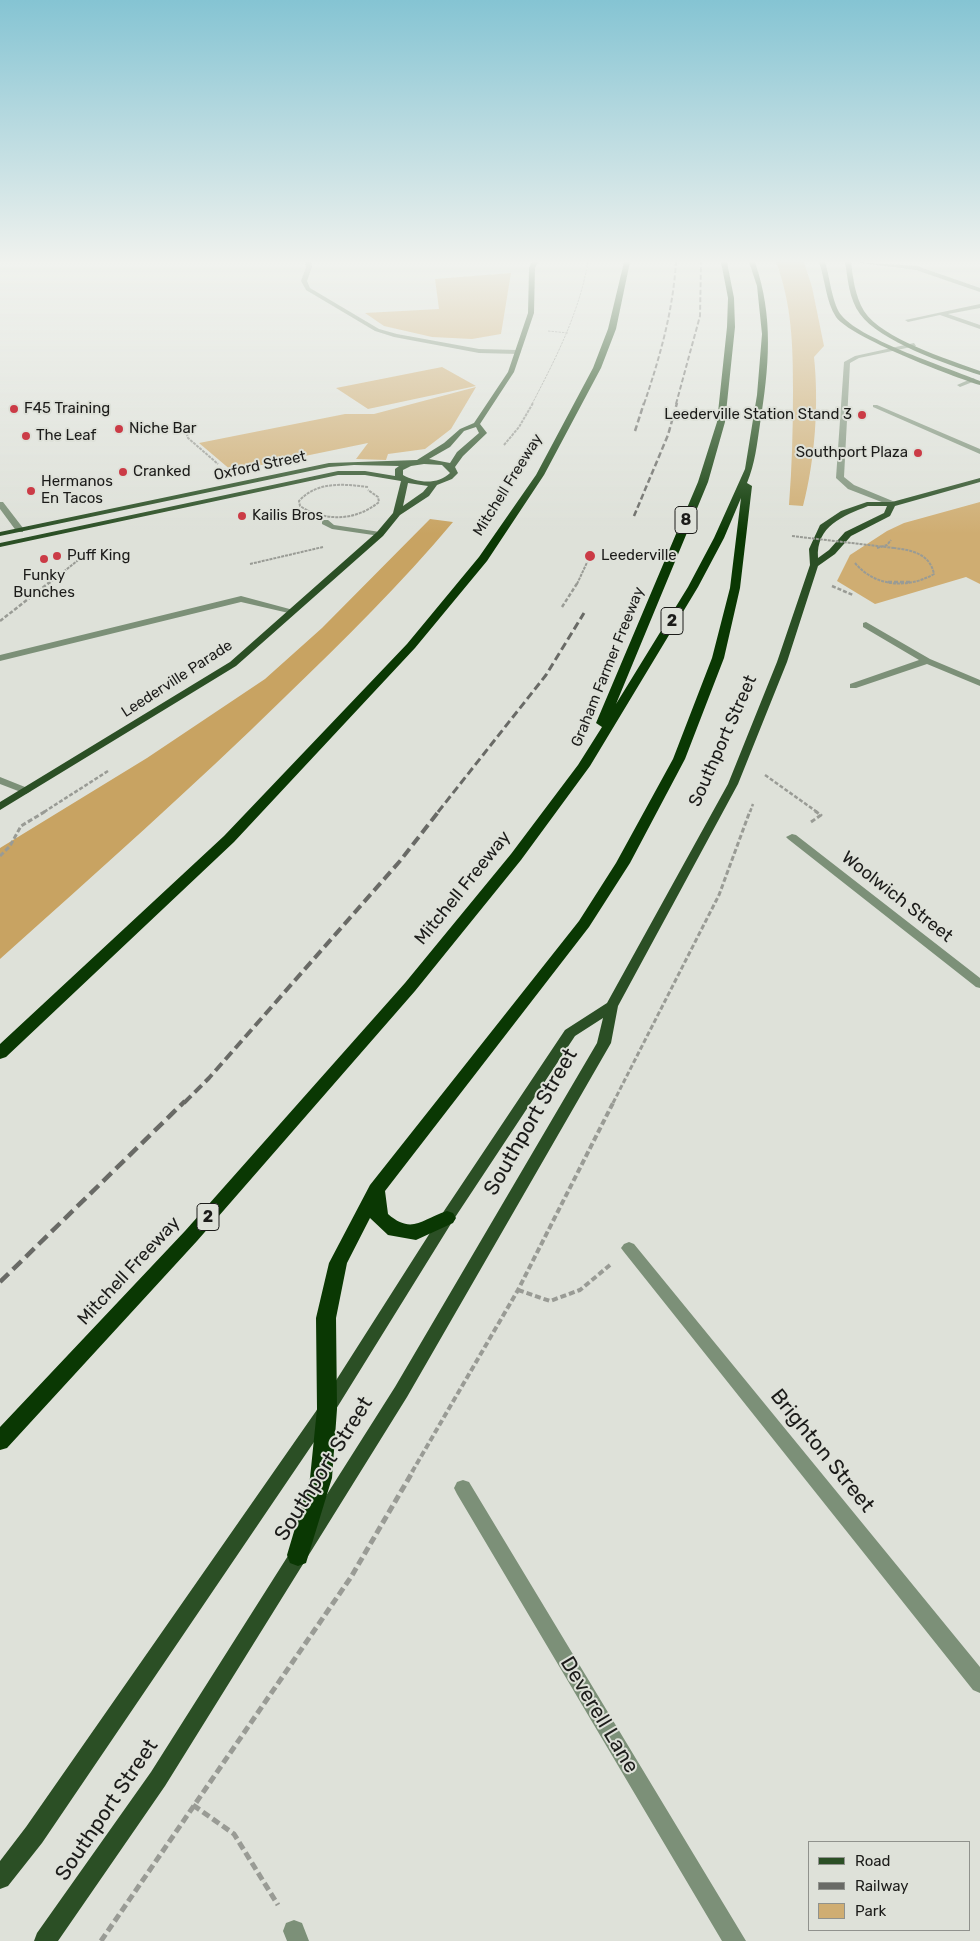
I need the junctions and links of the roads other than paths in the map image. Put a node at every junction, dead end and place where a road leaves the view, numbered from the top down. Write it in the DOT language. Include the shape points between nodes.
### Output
graph roads {
  1 [pos="518,352"];
  2 [pos="603,353"];
  3 [pos="728,353"];
  4 [pos="764,353"];
  5 [pos="879,353"];
  6 [pos="906,353"];
  7 [pos="933,353"];
  8 [pos="980,372"];
  9 [pos="977,381"];
  10 [pos="960,385"];
  11 [pos="875,406"];
  12 [pos="477,424"];
  13 [pos="980,452"];
  14 [pos="419,462"];
  15 [pos="409,464"];
  16 [pos="451,467"];
  17 [pos="749,469"];
  18 [pos="404,479"];
  19 [pos="980,480"];
  20 [pos="435,483"];
  21 [pos="0,504"];
  22 [pos="892,504"];
  23 [pos="397,513"];
  24 [pos="325,522"];
  25 [pos="20,530"];
  26 [pos="0,534"];
  27 [pos="380,534"];
  28 [pos="0,545"];
  29 [pos="814,565"];
  30 [pos="293,611"];
  31 [pos="866,625"];
  32 [pos="0,658"];
  33 [pos="927,661"];
  34 [pos="980,683"];
  35 [pos="853,686"];
  36 [pos="584,766"];
  37 [pos="0,780"];
  38 [pos="26,791"];
  39 [pos="0,807"];
  40 [pos="792,837"];
  41 [pos="980,984"];
  42 [pos="612,1006"];
  43 [pos="0,1053"];
  44 [pos="376,1190"];
  45 [pos="447,1218"];
  46 [pos="629,1248"];
  47 [pos="327,1409"];
  48 [pos="0,1441"];
  49 [pos="463,1488"];
  50 [pos="298,1555"];
  51 [pos="980,1683"];
  52 [pos="0,1878"];
  53 [pos="46,1941"];
  54 [pos="735,1941"];
  1 -- 12 [label="main road" via="511,372"];
  2 -- 43 [label="highway, Mitchell Freeway" via="540,475 483,559 411,646 229,839"];
  3 -- 36 [label="highway, Graham Farmer Freeway / 8" via="721,422 703,482"];
  4 -- 17 [label="highway, Mitchell Freeway / 2"];
  5 -- 22 [label="street" via="847,362 840,478 851,487"];
  6 -- 9 [label="main road"];
  7 -- 8 [label="main road"];
  9 -- 10 [label="street"];
  11 -- 13 [label="street"];
  12 -- 14 [label="main road" via="462,430 447,445"];
  12 -- 16 [label="main road" via="483,433"];
  14 -- 15 [label="main road, Oxford Street"];
  14 -- 16 [label="main road" via="437,462"];
  15 -- 18 [label="main road, Leederville Parade" via="399,469 399,476"];
  15 -- 25 [label="main road, Oxford Street" via="328,465"];
  16 -- 20 [label="main road, Leederville Parade" via="454,470 452,476"];
  17 -- 36 [label="highway, Mitchell Freeway / 2" via="693,587"];
  17 -- 44 [label="highway" via="735,588 720,649 678,759 623,863 584,924"];
  18 -- 20 [label="main road, Oxford Street"];
  18 -- 23 [label="main road, Leederville Parade"];
  18 -- 28 [label="main road, Oxford Street" via="366,473 338,473"];
  19 -- 22 [label="main road, Southport Street"];
  20 -- 23 [label="main road, Leederville Parade" via="426,494"];
  21 -- 25 [label="street"];
  22 -- 29 [label="main road, Southport Street" via="887,514 848,534 832,552"];
  22 -- 29 [label="main road, Southport Street" via="867,504 824,525 813,549"];
  23 -- 27 [label="main road, Leederville Parade"];
  24 -- 27 [label="street" via="332,527"];
  25 -- 26 [label="main road, Oxford Street"];
  27 -- 30 [label="main road, Leederville Parade"];
  29 -- 42 [label="main road, Southport Street" via="782,662 733,784"];
  30 -- 32 [label="street" via="241,599"];
  30 -- 38 [label="main road, Leederville Parade" via="233,664"];
  31 -- 33 [label="street"];
  33 -- 34 [label="street"];
  33 -- 35 [label="street"];
  36 -- 48 [label="highway, Mitchell Freeway / 2" via="516,857 410,988 191,1236"];
  37 -- 38 [label="street"];
  38 -- 39 [label="main road, Leederville Parade"];
  40 -- 41 [label="street, Woolwich Street"];
  42 -- 45 [label="main road, Southport Street" via="570,1033"];
  42 -- 50 [label="main road, Southport Street" via="604,1043 401,1392"];
  44 -- 45 [label="highway" via="379,1217 394,1230 416,1233"];
  44 -- 47 [label="highway" via="338,1263 326,1318"];
  45 -- 47 [label="main road, Southport Street"];
  46 -- 51 [label="street, Brighton Street"];
  47 -- 50 [label="highway" via="321,1478"];
  47 -- 52 [label="main road, Southport Street" via="34,1835"];
  49 -- 54 [label="street, Deverell Lane"];
  50 -- 53 [label="main road, Southport Street" via="158,1779"];
}
